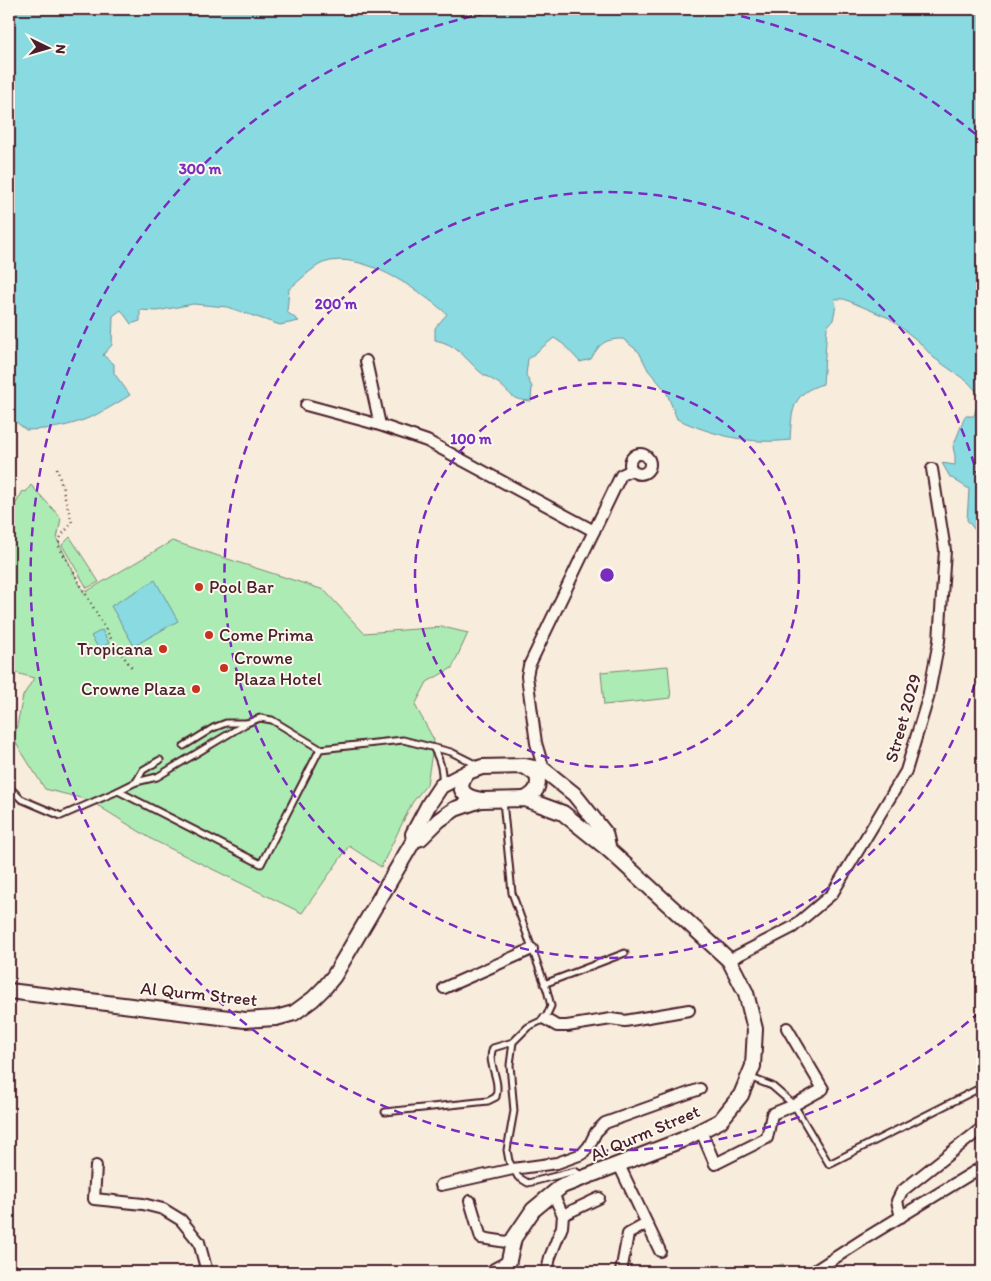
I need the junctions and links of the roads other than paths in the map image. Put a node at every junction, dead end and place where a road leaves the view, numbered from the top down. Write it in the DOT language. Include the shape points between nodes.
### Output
graph roads {
  1 [pos="366,360"];
  2 [pos="306,405"];
  3 [pos="380,425"];
  4 [pos="932,468"];
  5 [pos="632,470"];
  6 [pos="594,531"];
  7 [pos="247,723"];
  8 [pos="184,746"];
  9 [pos="320,749"];
  10 [pos="434,750"];
  11 [pos="160,760"];
  12 [pos="524,766"];
  13 [pos="482,767"];
  14 [pos="544,770"];
  15 [pos="468,772"];
  16 [pos="136,782"];
  17 [pos="441,786"];
  18 [pos="9,787"];
  19 [pos="118,791"];
  20 [pos="526,799"];
  21 [pos="481,800"];
  22 [pos="503,801"];
  23 [pos="414,840"];
  24 [pos="610,850"];
  25 [pos="532,949"];
  26 [pos="625,953"];
  27 [pos="729,960"];
  28 [pos="544,984"];
  29 [pos="444,988"];
  30 [pos="9,991"];
  31 [pos="689,1010"];
  32 [pos="545,1019"];
  33 [pos="787,1028"];
  34 [pos="513,1042"];
  35 [pos="748,1077"];
  36 [pos="982,1087"];
  37 [pos="700,1089"];
  38 [pos="794,1105"];
  39 [pos="385,1112"];
  40 [pos="982,1128"];
  41 [pos="701,1131"];
  42 [pos="618,1165"];
  43 [pos="96,1166"];
  44 [pos="982,1167"];
  45 [pos="513,1169"];
  46 [pos="586,1177"];
  47 [pos="441,1185"];
  48 [pos="553,1194"];
  49 [pos="599,1198"];
  50 [pos="470,1201"];
  51 [pos="563,1216"];
  52 [pos="901,1217"];
  53 [pos="646,1224"];
  54 [pos="513,1243"];
  55 [pos="660,1251"];
  56 [pos="509,1267"];
  57 [pos="207,1272"];
  58 [pos="492,1272"];
  59 [pos="547,1272"];
  60 [pos="621,1272"];
  61 [pos="813,1272"];
  1 -- 3 [label="street"];
  2 -- 3 [label="street"];
  3 -- 6 [label="street" via="427,441"];
  4 -- 27 [label="street, Street 2029" via="945,550 939,642 928,698 906,771 832,894 793,928"];
  5 -- 6 [label="street" via="621,475"];
  6 -- 14 [label="street" via="529,666 527,676 536,743"];
  7 -- 8 [label="lane" via="226,723"];
  7 -- 9 [label="lane" via="260,718 272,720"];
  7 -- 16 [label="lane" via="157,777"];
  9 -- 10 [label="lane" via="403,740"];
  9 -- 19 [label="lane" via="261,864"];
  10 -- 13 [label="lane" via="451,752"];
  10 -- 17 [label="lane" via="443,772"];
  11 -- 16 [label="lane" via="143,770"];
  12 -- 13 [label="street, Al Qurm Street"];
  12 -- 14 [label="street, Al Qurm Street"];
  12 -- 20 [label="street" via="537,775 538,781 534,794"];
  13 -- 15 [label="street, Al Qurm Street"];
  14 -- 24 [label="street, Al Qurm Street" via="574,794 605,834"];
  15 -- 17 [label="street, Al Qurm Street"];
  15 -- 21 [label="street" via="461,786 463,793"];
  16 -- 19 [label="lane"];
  17 -- 23 [label="street, Al Qurm Street" via="413,834"];
  18 -- 19 [label="lane" via="21,799 62,816"];
  20 -- 22 [label="street, Al Qurm Street"];
  20 -- 24 [label="street, Al Qurm Street" via="563,813"];
  21 -- 22 [label="street, Al Qurm Street"];
  21 -- 23 [label="street, Al Qurm Street" via="455,809 421,838"];
  22 -- 25 [label="lane" via="512,893"];
  23 -- 30 [label="street, Al Qurm Street" via="334,976 313,999 294,1013 245,1020"];
  24 -- 27 [label="street, Al Qurm Street"];
  25 -- 28 [label="lane"];
  25 -- 29 [label="street"];
  26 -- 28 [label="lane"];
  27 -- 35 [label="street, Al Qurm Street" via="746,993 755,1029 753,1066"];
  28 -- 32 [label="lane" via="551,1006"];
  31 -- 32 [label="street" via="567,1026 557,1026"];
  32 -- 34 [label="lane" via="528,1027"];
  33 -- 38 [label="street" via="823,1089"];
  34 -- 39 [label="lane" via="494,1048 490,1055 498,1087 496,1097 488,1101"];
  34 -- 45 [label="lane" via="510,1065 514,1111 507,1150"];
  35 -- 38 [label="lane" via="772,1086"];
  35 -- 41 [label="street, Al Qurm Street" via="741,1095 720,1121"];
  36 -- 38 [label="lane" via="829,1164"];
  37 -- 45 [label="street" via="605,1123 582,1154 557,1163"];
  38 -- 41 [label="street" via="772,1114 767,1138 715,1164"];
  40 -- 52 [label="street" via="902,1191 898,1201"];
  41 -- 42 [label="street, Al Qurm Street"];
  42 -- 46 [label="street, Al Qurm Street"];
  42 -- 53 [label="street"];
  43 -- 57 [label="street" via="94,1199 144,1204 163,1209 181,1220 199,1242"];
  44 -- 52 [label="street"];
  45 -- 46 [label="lane" via="528,1183 575,1171"];
  45 -- 47 [label="street"];
  46 -- 48 [label="street, Al Qurm Street" via="562,1186"];
  48 -- 51 [label="street"];
  48 -- 54 [label="street, Al Qurm Street" via="533,1210"];
  49 -- 51 [label="street"];
  50 -- 54 [label="street" via="481,1238"];
  51 -- 59 [label="street"];
  52 -- 61 [label="street"];
  53 -- 55 [label="street"];
  53 -- 60 [label="street" via="628,1234"];
  54 -- 56 [label="street, Al Qurm Street"];
  56 -- 58 [label="street"];
}
